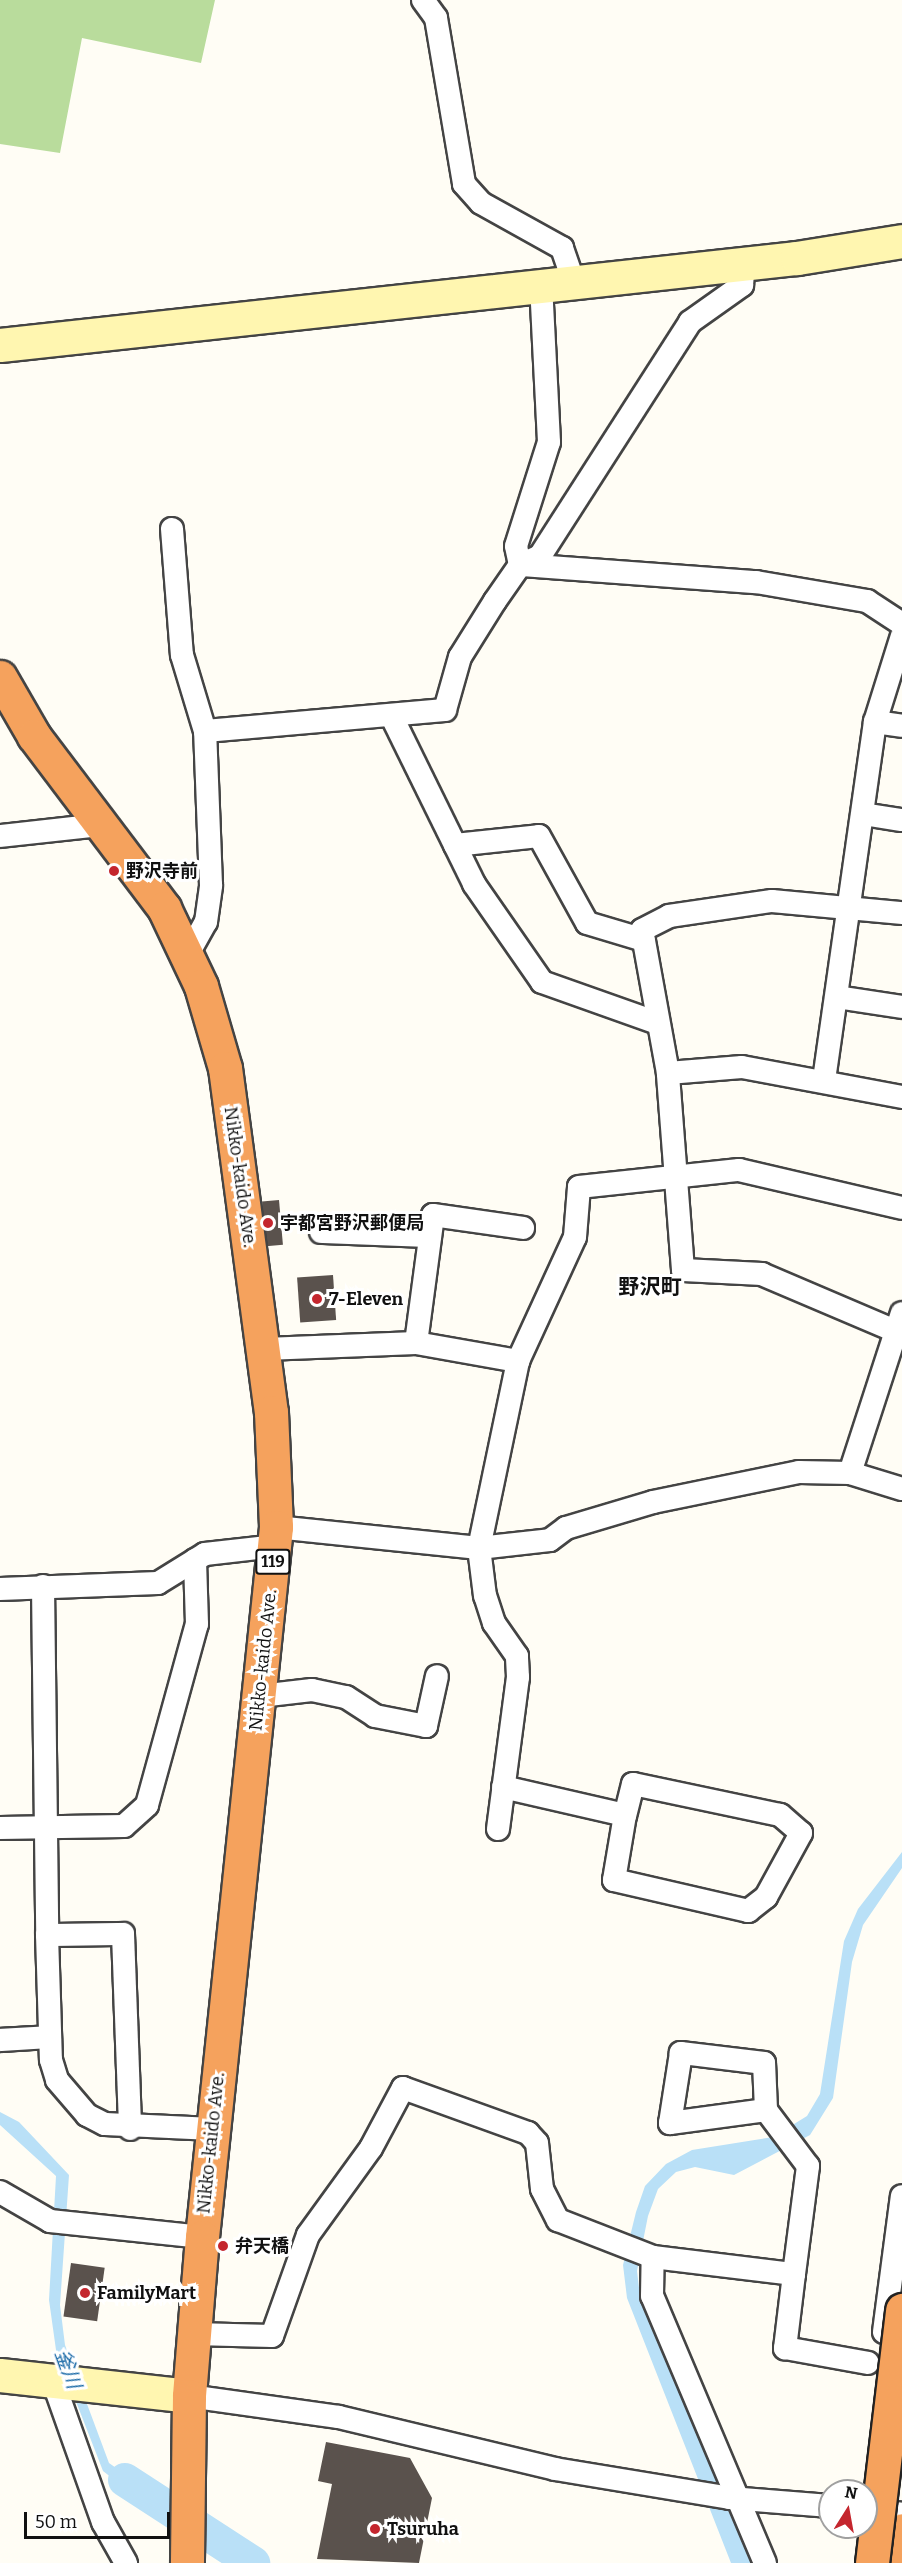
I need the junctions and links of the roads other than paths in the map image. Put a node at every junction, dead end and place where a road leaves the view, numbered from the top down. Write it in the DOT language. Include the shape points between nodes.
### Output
graph roads {
  1 [pos="423,0"];
  2 [pos="902,241"];
  3 [pos="902,256"];
  4 [pos="797,258"];
  5 [pos="744,264"];
  6 [pos="574,283"];
  7 [pos="541,286"];
  8 [pos="0,345"];
  9 [pos="172,529"];
  10 [pos="520,565"];
  11 [pos="902,624"];
  12 [pos="902,636"];
  13 [pos="0,678"];
  14 [pos="392,717"];
  15 [pos="875,722"];
  16 [pos="902,726"];
  17 [pos="205,731"];
  18 [pos="863,814"];
  19 [pos="902,820"];
  20 [pos="100,825"];
  21 [pos="0,836"];
  22 [pos="455,846"];
  23 [pos="852,906"];
  24 [pos="902,912"];
  25 [pos="644,940"];
  26 [pos="188,954"];
  27 [pos="837,997"];
  28 [pos="902,1007"];
  29 [pos="658,1023"];
  30 [pos="668,1073"];
  31 [pos="824,1080"];
  32 [pos="902,1097"];
  33 [pos="679,1174"];
  34 [pos="902,1208"];
  35 [pos="523,1228"];
  36 [pos="321,1232"];
  37 [pos="430,1236"];
  38 [pos="898,1322"];
  39 [pos="416,1343"];
  40 [pos="265,1349"];
  41 [pos="518,1361"];
  42 [pos="850,1473"];
  43 [pos="902,1489"];
  44 [pos="275,1536"];
  45 [pos="479,1548"];
  46 [pos="195,1560"];
  47 [pos="43,1586"];
  48 [pos="0,1589"];
  49 [pos="437,1676"];
  50 [pos="260,1696"];
  51 [pos="503,1787"];
  52 [pos="625,1815"];
  53 [pos="46,1827"];
  54 [pos="0,1828"];
  55 [pos="498,1829"];
  56 [pos="47,1935"];
  57 [pos="50,2037"];
  58 [pos="0,2040"];
  59 [pos="766,2110"];
  60 [pos="130,2129"];
  61 [pos="213,2129"];
  62 [pos="0,2192"];
  63 [pos="902,2196"];
  64 [pos="202,2237"];
  65 [pos="653,2257"];
  66 [pos="794,2274"];
  67 [pos="902,2310"];
  68 [pos="194,2334"];
  69 [pos="868,2363"];
  70 [pos="0,2375"];
  71 [pos="67,2382"];
  72 [pos="189,2396"];
  73 [pos="866,2479"];
  74 [pos="739,2499"];
  75 [pos="818,2505"];
  76 [pos="878,2511"];
  77 [pos="902,2514"];
  78 [pos="902,2530"];
  79 [pos="860,2539"];
  80 [pos="126,2563"];
  81 [pos="187,2563"];
  82 [pos="765,2563"];
  83 [pos="857,2563"];
  84 [pos="872,2563"];
  85 [pos="898,2563"];
  1 -- 6 [label="street" via="436,18 464,184 481,203 562,248"];
  2 -- 4 [label="street"];
  3 -- 4 [label="street"];
  4 -- 5 [label="street"];
  5 -- 6 [label="street"];
  5 -- 10 [label="street" via="742,285 690,322 540,556"];
  6 -- 7 [label="street"];
  7 -- 8 [label="street"];
  7 -- 10 [label="street" via="549,442 516,546"];
  9 -- 17 [label="street" via="182,655"];
  10 -- 11 [label="street" via="756,582 867,601"];
  10 -- 14 [label="street" via="460,657 445,710"];
  12 -- 15 [label="street"];
  13 -- 20 [label="highway, Nikko-kaido Ave. / 119" via="34,736"];
  14 -- 17 [label="street"];
  14 -- 22 [label="street"];
  15 -- 16 [label="street"];
  15 -- 18 [label="street"];
  17 -- 26 [label="street" via="211,885 206,922"];
  18 -- 19 [label="street"];
  18 -- 23 [label="street"];
  20 -- 21 [label="street"];
  20 -- 26 [label="highway, Nikko-kaido Ave. / 119" via="164,908"];
  22 -- 25 [label="street" via="539,836 587,923"];
  22 -- 29 [label="street" via="474,884 542,982"];
  23 -- 24 [label="street"];
  23 -- 25 [label="street" via="772,901 669,916 642,930"];
  23 -- 27 [label="street"];
  25 -- 29 [label="street"];
  26 -- 40 [label="highway, Nikko-kaido Ave. / 119" via="225,1068"];
  27 -- 28 [label="street"];
  27 -- 31 [label="street"];
  29 -- 30 [label="street"];
  30 -- 31 [label="street" via="742,1067"];
  30 -- 33 [label="street"];
  31 -- 32 [label="street"];
  33 -- 34 [label="street" via="740,1170"];
  33 -- 38 [label="street" via="683,1270 762,1274"];
  33 -- 41 [label="street" via="579,1187 575,1237"];
  35 -- 37 [label="street" via="433,1215"];
  36 -- 37 [label="street"];
  37 -- 39 [label="street"];
  38 -- 42 [label="street"];
  39 -- 40 [label="street"];
  39 -- 41 [label="street"];
  40 -- 44 [label="highway, Nikko-kaido Ave. / 119"];
  41 -- 45 [label="street"];
  42 -- 43 [label="street"];
  42 -- 45 [label="street" via="799,1472 740,1480 566,1528 550,1540"];
  44 -- 45 [label="street"];
  44 -- 46 [label="street"];
  44 -- 50 [label="highway, Nikko-kaido Ave. / 119"];
  45 -- 51 [label="street" via="494,1623 516,1656"];
  46 -- 47 [label="street" via="158,1583"];
  46 -- 53 [label="street" via="197,1624 147,1805 124,1826"];
  47 -- 48 [label="street"];
  47 -- 53 [label="street"];
  49 -- 50 [label="street" via="426,1726 375,1716 346,1697 312,1690"];
  50 -- 61 [label="highway, Nikko-kaido Ave. / 119"];
  51 -- 52 [label="street"];
  51 -- 55 [label="street"];
  52 -- 52 [label="street" via="614,1880 748,1911 766,1897 801,1833 780,1815 633,1785"];
  53 -- 54 [label="street"];
  53 -- 56 [label="street"];
  56 -- 57 [label="street"];
  56 -- 60 [label="street" via="123,1934"];
  57 -- 58 [label="street"];
  57 -- 60 [label="street" via="57,2080 71,2099 87,2115"];
  59 -- 59 [label="street" via="764,2063 681,2053 670,2123"];
  59 -- 66 [label="street" via="808,2166"];
  60 -- 61 [label="street"];
  61 -- 64 [label="highway, Nikko-kaido Ave. / 119"];
  62 -- 64 [label="street" via="60,2222"];
  63 -- 73 [label="street"];
  64 -- 68 [label="highway, Nikko-kaido Ave. / 119"];
  65 -- 66 [label="street"];
  65 -- 68 [label="street" via="558,2220 542,2189 537,2143 528,2133 403,2088 370,2148 308,2235 272,2336"];
  65 -- 74 [label="street" via="652,2296"];
  66 -- 69 [label="street" via="785,2348"];
  67 -- 84 [label="highway, bridge"];
  68 -- 72 [label="highway, Nikko-kaido Ave. / 119"];
  70 -- 71 [label="street"];
  71 -- 72 [label="street"];
  71 -- 80 [label="street" via="103,2522"];
  72 -- 74 [label="street" via="339,2416 555,2469"];
  72 -- 81 [label="highway, Nikko-kaido Ave. / 119"];
  74 -- 75 [label="street"];
  74 -- 82 [label="street"];
  76 -- 77 [label="street"];
  78 -- 85 [label="highway"];
  79 -- 83 [label="street"];
}
